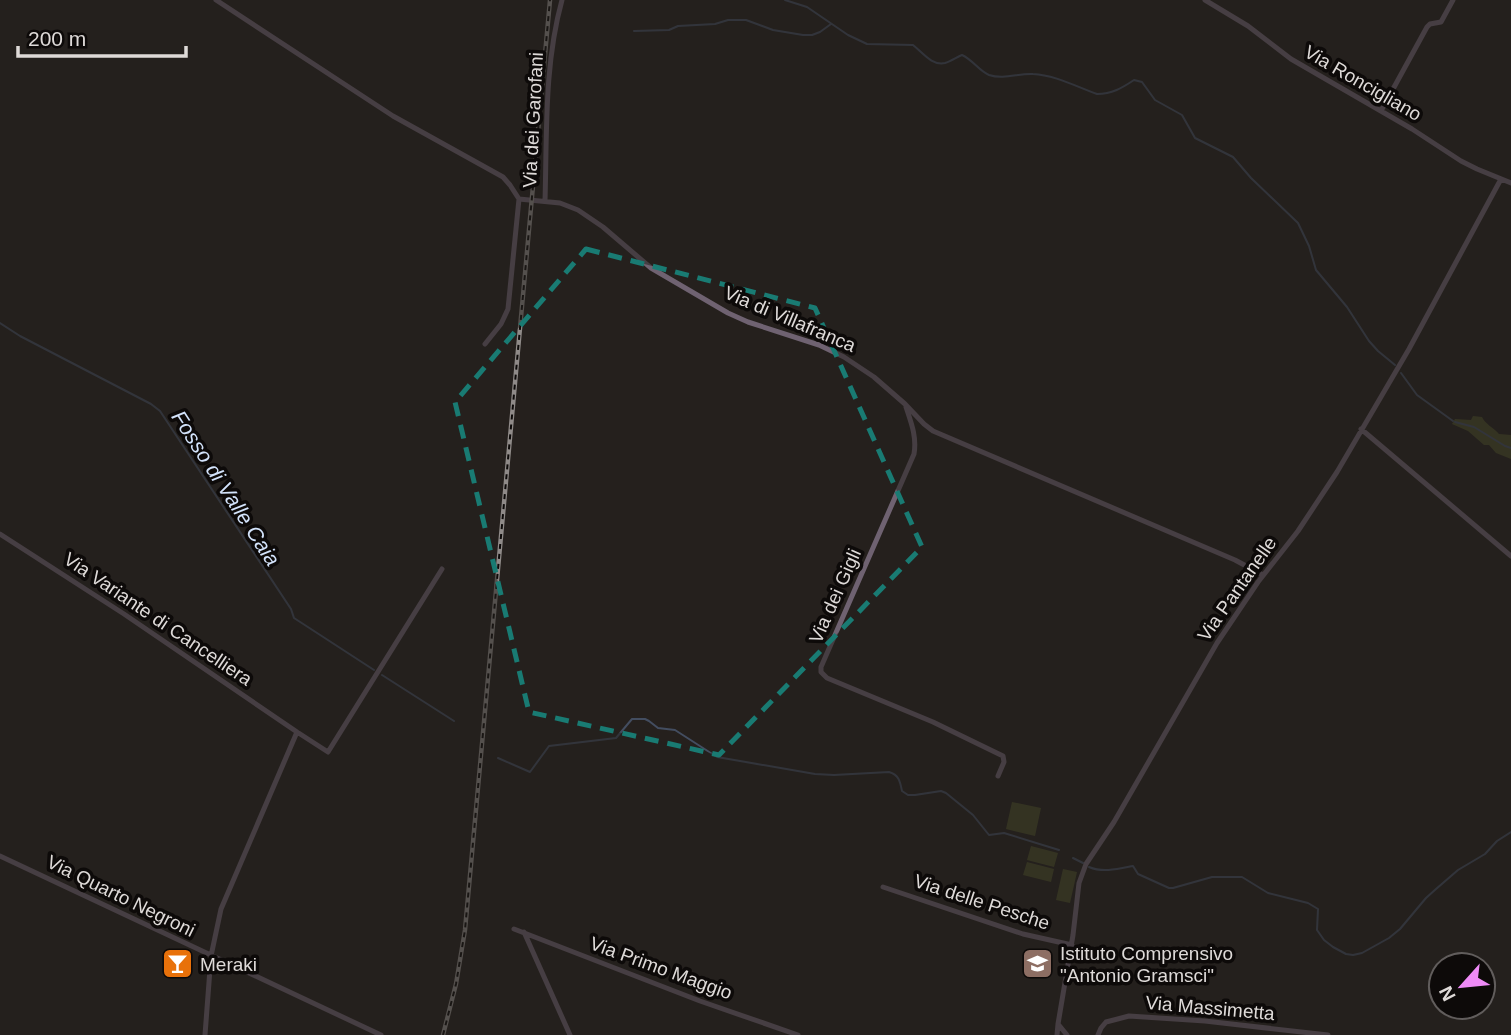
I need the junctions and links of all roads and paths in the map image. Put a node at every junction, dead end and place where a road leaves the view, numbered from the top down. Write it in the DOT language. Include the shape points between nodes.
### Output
graph roads {
  1 [pos="216,0"];
  2 [pos="562,0"];
  3 [pos="1205,0"];
  4 [pos="1453,0"];
  5 [pos="1381,111"];
  6 [pos="1501,179"];
  7 [pos="1511,183"];
  8 [pos="519,199"];
  9 [pos="544,201"];
  10 [pos="485,344"];
  11 [pos="905,404"];
  12 [pos="1362,429"];
  13 [pos="0,534"];
  14 [pos="1511,556"];
  15 [pos="442,569"];
  16 [pos="1263,575"];
  17 [pos="297,732"];
  18 [pos="998,776"];
  19 [pos="0,856"];
  20 [pos="884,887"];
  21 [pos="514,929"];
  22 [pos="524,932"];
  23 [pos="1072,945"];
  24 [pos="211,957"];
  25 [pos="1058,1024"];
  26 [pos="205,1035"];
  27 [pos="381,1035"];
  28 [pos="570,1035"];
  29 [pos="798,1035"];
  30 [pos="1056,1035"];
  31 [pos="1067,1035"];
  32 [pos="1098,1035"];
  33 [pos="1328,1035"];
  1 -- 8 [label="street" via="393,116 501,176"];
  2 -- 9 [label="street, Via dei Garofani" via="549,76"];
  3 -- 5 [label="street, Via Roncigliano" via="1291,59"];
  4 -- 5 [label="street" via="1442,21 1427,27"];
  5 -- 6 [label="street, Via Roncigliano" via="1465,163"];
  6 -- 7 [label="street, Via Roncigliano"];
  6 -- 12 [label="street, Via Pantanelle"];
  8 -- 9 [label="street, Via di Villafranca"];
  8 -- 10 [label="street" via="508,309"];
  9 -- 11 [label="street, Via di Villafranca" via="565,204 587,215 651,268 728,313 845,357"];
  11 -- 16 [label="street, Via di Villafranca" via="937,433"];
  11 -- 18 [label="street, Via dei Gigli" via="914,434 914,454 821,672 1003,755"];
  12 -- 14 [label="street"];
  12 -- 16 [label="street, Via Pantanelle" via="1322,497"];
  13 -- 17 [label="street, Via Variante di Cancelliera"];
  15 -- 17 [label="street, Via Variante di Cancelliera" via="328,752"];
  16 -- 23 [label="street, Via Pantanelle" via="1217,643 1084,867"];
  17 -- 24 [label="street" via="223,902"];
  19 -- 24 [label="street, Via Quarto Negroni"];
  20 -- 23 [label="street, Via delle Pesche"];
  21 -- 22 [label="street, Via Primo Maggio"];
  22 -- 28 [label="street"];
  22 -- 29 [label="street, Via Primo Maggio"];
  23 -- 25 [label="street, Via Pantanelle"];
  24 -- 26 [label="street"];
  24 -- 27 [label="street, Via Quarto Negroni"];
  25 -- 30 [label="street, Via Pantanelle"];
  25 -- 31 [label="street"];
  32 -- 33 [label="street, Via Massimetta" via="1106,1021 1126,1016"];
}
